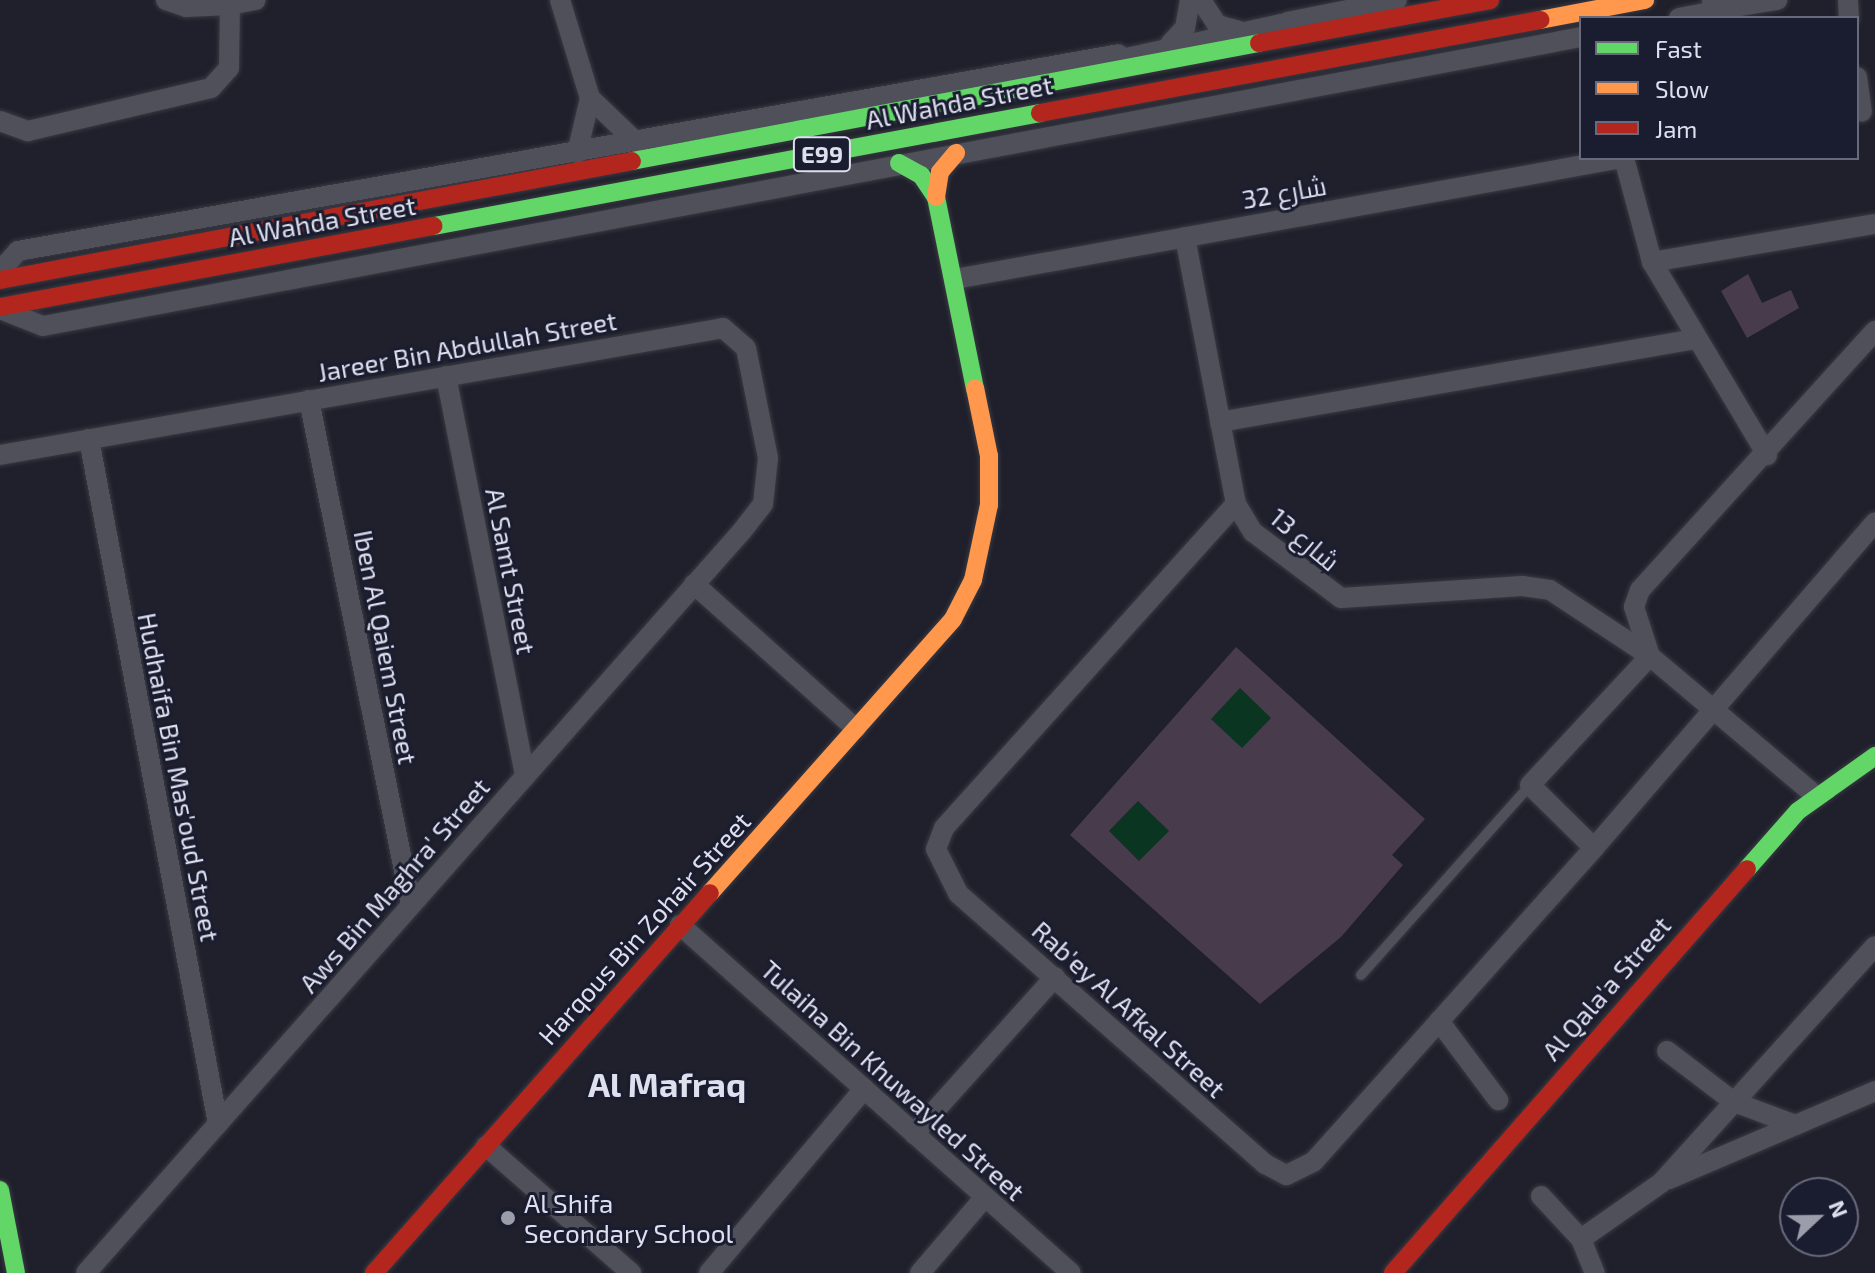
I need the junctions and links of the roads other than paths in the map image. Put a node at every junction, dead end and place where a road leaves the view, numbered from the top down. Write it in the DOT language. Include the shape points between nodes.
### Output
graph roads {
  1 [pos="166,0"];
  2 [pos="256,0"];
  3 [pos="560,0"];
  4 [pos="1190,0"];
  5 [pos="1201,0"];
  6 [pos="1397,0"];
  7 [pos="1490,0"];
  8 [pos="1588,0"];
  9 [pos="1645,0"];
  10 [pos="1777,0"];
  11 [pos="1727,3"];
  12 [pos="230,5"];
  13 [pos="1615,6"];
  14 [pos="1685,16"];
  15 [pos="1281,24"];
  16 [pos="1243,32"];
  17 [pos="1322,32"];
  18 [pos="1579,37"];
  19 [pos="1168,44"];
  20 [pos="1119,54"];
  21 [pos="1093,73"];
  22 [pos="1859,86"];
  23 [pos="590,98"];
  24 [pos="1865,112"];
  25 [pos="0,121"];
  26 [pos="701,138"];
  27 [pos="636,142"];
  28 [pos="577,153"];
  29 [pos="828,153"];
  30 [pos="956,153"];
  31 [pos="1612,160"];
  32 [pos="1624,160"];
  33 [pos="899,163"];
  34 [pos="519,165"];
  35 [pos="831,176"];
  36 [pos="496,185"];
  37 [pos="936,197"];
  38 [pos="1875,224"];
  39 [pos="390,235"];
  40 [pos="1185,237"];
  41 [pos="9,250"];
  42 [pos="427,252"];
  43 [pos="1652,262"];
  44 [pos="0,271"];
  45 [pos="955,279"];
  46 [pos="0,280"];
  47 [pos="0,308"];
  48 [pos="1875,331"];
  49 [pos="1692,340"];
  50 [pos="446,376"];
  51 [pos="309,400"];
  52 [pos="1220,422"];
  53 [pos="89,439"];
  54 [pos="0,455"];
  55 [pos="1767,455"];
  56 [pos="1236,504"];
  57 [pos="1875,522"];
  58 [pos="742,531"];
  59 [pos="694,584"];
  60 [pos="1650,656"];
  61 [pos="1716,709"];
  62 [pos="856,729"];
  63 [pos="1875,756"];
  64 [pos="525,776"];
  65 [pos="1530,785"];
  66 [pos="1816,796"];
  67 [pos="1594,848"];
  68 [pos="411,905"];
  69 [pos="680,925"];
  70 [pos="1875,946"];
  71 [pos="1361,975"];
  72 [pos="1055,977"];
  73 [pos="1439,1021"];
  74 [pos="1667,1051"];
  75 [pos="864,1089"];
  76 [pos="1875,1091"];
  77 [pos="1498,1100"];
  78 [pos="1734,1102"];
  79 [pos="218,1124"];
  80 [pos="1796,1125"];
  81 [pos="914,1134"];
  82 [pos="486,1146"];
  83 [pos="1661,1183"];
  84 [pos="0,1190"];
  85 [pos="1541,1196"];
  86 [pos="985,1197"];
  87 [pos="1581,1239"];
  88 [pos="16,1273"];
  89 [pos="86,1273"];
  90 [pos="374,1273"];
  91 [pos="631,1273"];
  92 [pos="709,1273"];
  93 [pos="920,1273"];
  94 [pos="1071,1273"];
  95 [pos="1393,1273"];
  96 [pos="1595,1273"];
  1 -- 12 [label="street" via="186,7"];
  2 -- 12 [label="street"];
  3 -- 23 [label="street"];
  4 -- 19 [label="street" via="1185,28"];
  5 -- 16 [label="street" via="1217,25"];
  6 -- 15 [label="street"];
  7 -- 17 [label="main road, Al Wahda Street / E99"];
  8 -- 13 [label="main road"];
  9 -- 13 [label="main road, Al Wahda Street / E99"];
  10 -- 11 [label="street"];
  11 -- 14 [label="street"];
  12 -- 25 [label="street" via="229,68 211,88 28,131"];
  13 -- 29 [label="main road, Al Wahda Street / E99"];
  15 -- 16 [label="street"];
  15 -- 17 [label="street"];
  16 -- 19 [label="street"];
  17 -- 21 [label="main road, Al Wahda Street / E99"];
  18 -- 30 [label="street"];
  19 -- 20 [label="street"];
  20 -- 21 [label="street"];
  20 -- 26 [label="street"];
  21 -- 26 [label="main road, Al Wahda Street / E99"];
  22 -- 24 [label="street"];
  23 -- 27 [label="street"];
  23 -- 28 [label="street"];
  26 -- 27 [label="street"];
  26 -- 36 [label="main road, Al Wahda Street / E99"];
  27 -- 28 [label="street"];
  28 -- 34 [label="street"];
  29 -- 35 [label="main road"];
  29 -- 39 [label="main road, Al Wahda Street / E99"];
  30 -- 33 [label="street"];
  30 -- 37 [label="main road" via="940,172"];
  31 -- 40 [label="street, شارع 32"];
  32 -- 43 [label="street"];
  33 -- 35 [label="street"];
  33 -- 37 [label="main road" via="921,175"];
  34 -- 36 [label="main road"];
  34 -- 41 [label="street"];
  35 -- 42 [label="street"];
  36 -- 46 [label="main road, Al Wahda Street / E99"];
  37 -- 45 [label="main road, Harqous Bin Zohair Street"];
  38 -- 43 [label="street"];
  39 -- 42 [label="main road"];
  39 -- 47 [label="main road, Al Wahda Street / E99"];
  40 -- 45 [label="street, شارع 32"];
  40 -- 52 [label="street, شارع 13"];
  41 -- 44 [label="street"];
  42 -- 47 [label="street" via="43,326"];
  43 -- 49 [label="street"];
  45 -- 62 [label="main road, Harqous Bin Zohair Street" via="989,456 989,505 973,580 953,619"];
  48 -- 55 [label="street"];
  49 -- 52 [label="street"];
  49 -- 55 [label="street"];
  50 -- 51 [label="street, Jareer Bin Abdullah Street"];
  50 -- 58 [label="street, Jareer Bin Abdullah Street" via="708,329 731,331 746,348 768,458 763,504"];
  50 -- 64 [label="street, Al Samt Street"];
  51 -- 53 [label="street, Jareer Bin Abdullah Street"];
  51 -- 68 [label="street, Iben Al Qaiem Street"];
  52 -- 56 [label="street, شارع 13"];
  53 -- 54 [label="street, Jareer Bin Abdullah Street"];
  53 -- 79 [label="street, Hudhaifa Bin Mas'oud Street"];
  55 -- 60 [label="street" via="1640,590 1635,620"];
  56 -- 60 [label="street, شارع 13" via="1253,532 1341,598 1522,586 1550,590"];
  56 -- 72 [label="street, Rab'ey Al Afkal Street" via="944,828 937,858 958,893"];
  57 -- 61 [label="street"];
  58 -- 59 [label="street, Aws Bin Maghra' Street"];
  59 -- 62 [label="street"];
  59 -- 64 [label="street, Aws Bin Maghra' Street"];
  60 -- 61 [label="street, شارع 13"];
  60 -- 65 [label="street"];
  61 -- 66 [label="street, شارع 13"];
  61 -- 67 [label="street"];
  62 -- 69 [label="main road, Harqous Bin Zohair Street"];
  63 -- 66 [label="main road, Al Qala'a Street"];
  64 -- 68 [label="street, Aws Bin Maghra' Street"];
  65 -- 67 [label="street"];
  65 -- 71 [label="lane"];
  66 -- 95 [label="main road, Al Qala'a Street"];
  67 -- 73 [label="street"];
  68 -- 79 [label="street, Aws Bin Maghra' Street"];
  69 -- 75 [label="street, Tulaiha Bin Khuwayled Street"];
  69 -- 82 [label="main road, Harqous Bin Zohair Street"];
  70 -- 78 [label="street"];
  72 -- 73 [label="street, Rab'ey Al Afkal Street" via="1265,1164 1286,1175 1303,1170"];
  72 -- 81 [label="street"];
  73 -- 77 [label="street"];
  74 -- 78 [label="street"];
  75 -- 81 [label="street, Tulaiha Bin Khuwayled Street"];
  75 -- 92 [label="street"];
  76 -- 80 [label="street"];
  78 -- 80 [label="street"];
  78 -- 83 [label="street"];
  79 -- 89 [label="street, Aws Bin Maghra' Street"];
  80 -- 83 [label="street"];
  81 -- 86 [label="street, Tulaiha Bin Khuwayled Street"];
  82 -- 90 [label="main road, Harqous Bin Zohair Street"];
  82 -- 91 [label="street"];
  83 -- 87 [label="street"];
  84 -- 88 [label="main road"];
  85 -- 87 [label="street"];
  86 -- 93 [label="street"];
  86 -- 94 [label="street, Tulaiha Bin Khuwayled Street"];
  87 -- 96 [label="street"];
}
